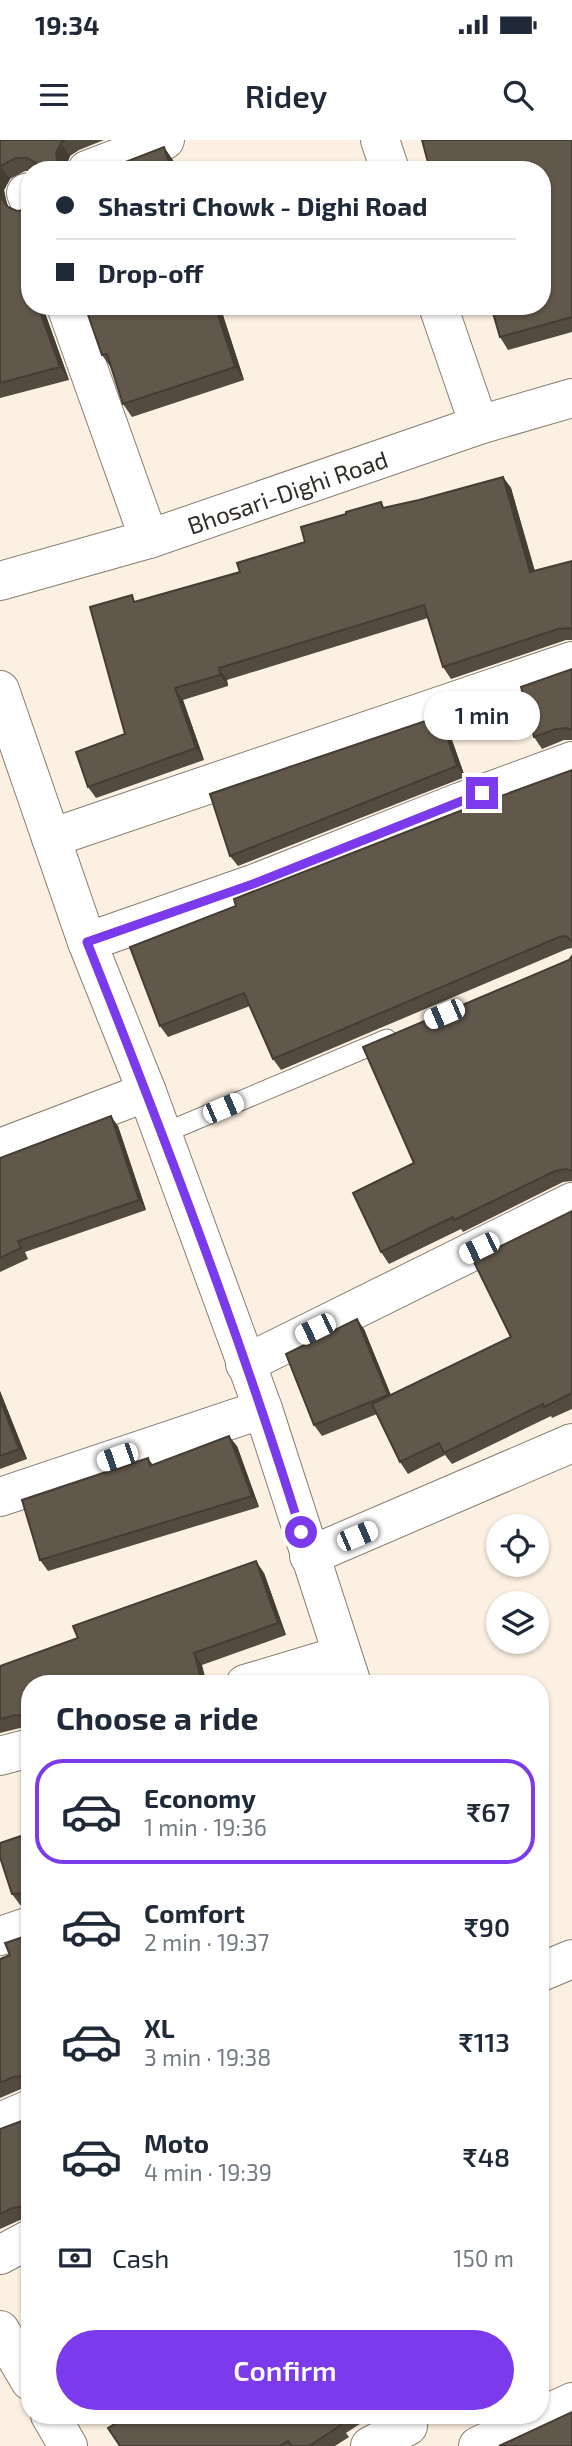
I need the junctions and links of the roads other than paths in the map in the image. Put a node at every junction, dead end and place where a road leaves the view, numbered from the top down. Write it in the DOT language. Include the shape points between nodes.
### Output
graph roads {
  1 [pos="165,140"];
  2 [pos="380,140"];
  3 [pos="110,161"];
  4 [pos="387,161"];
  5 [pos="69,315"];
  6 [pos="441,315"];
  7 [pos="572,397"];
  8 [pos="479,425"];
  9 [pos="149,540"];
  10 [pos="0,581"];
  11 [pos="572,661"];
  12 [pos="0,690"];
  13 [pos="572,761"];
  14 [pos="51,838"];
  15 [pos="87,942"];
  16 [pos="405,1031"];
  17 [pos="147,1092"];
  18 [pos="162,1134"];
  19 [pos="0,1148"];
  20 [pos="572,1202"];
  21 [pos="245,1364"];
  22 [pos="263,1409"];
  23 [pos="572,1443"];
  24 [pos="0,1497"];
  25 [pos="309,1556"];
  26 [pos="347,1669"];
  27 [pos="306,1675"];
  28 [pos="21,1750"];
  29 [pos="0,1756"];
  30 [pos="21,1929"];
  31 [pos="0,1936"];
  32 [pos="572,1959"];
  33 [pos="549,1969"];
  34 [pos="21,2113"];
  35 [pos="0,2122"];
  36 [pos="21,2244"];
  37 [pos="0,2255"];
  38 [pos="0,2330"];
  39 [pos="21,2366"];
  40 [pos="572,2402"];
  41 [pos="549,2413"];
  42 [pos="55,2424"];
  43 [pos="407,2424"];
  44 [pos="525,2424"];
  45 [pos="68,2446"];
  46 [pos="370,2446"];
  47 [pos="478,2446"];
  1 -- 3 [label="street"];
  2 -- 4 [label="street"];
  5 -- 9 [label="street"];
  6 -- 8 [label="street"];
  7 -- 8 [label="street, Bhosari-Dighi Road"];
  8 -- 9 [label="street, Bhosari-Dighi Road"];
  9 -- 10 [label="street, Bhosari-Dighi Road"];
  11 -- 14 [label="street"];
  12 -- 14 [label="street"];
  13 -- 15 [label="street" via="253,884"];
  14 -- 15 [label="street"];
  15 -- 17 [label="street"];
  16 -- 18 [label="lane"];
  17 -- 18 [label="street"];
  17 -- 19 [label="street"];
  18 -- 21 [label="street"];
  20 -- 21 [label="street"];
  21 -- 22 [label="street"];
  22 -- 24 [label="street"];
  22 -- 25 [label="street"];
  23 -- 25 [label="street"];
  25 -- 26 [label="street"];
  26 -- 27 [label="street"];
  28 -- 29 [label="street"];
  30 -- 31 [label="street"];
  32 -- 33 [label="street"];
  34 -- 35 [label="street"];
  36 -- 37 [label="street"];
  38 -- 39 [label="street"];
  40 -- 41 [label="street"];
  42 -- 45 [label="street"];
  43 -- 46 [label="street"];
  44 -- 47 [label="street"];
}
